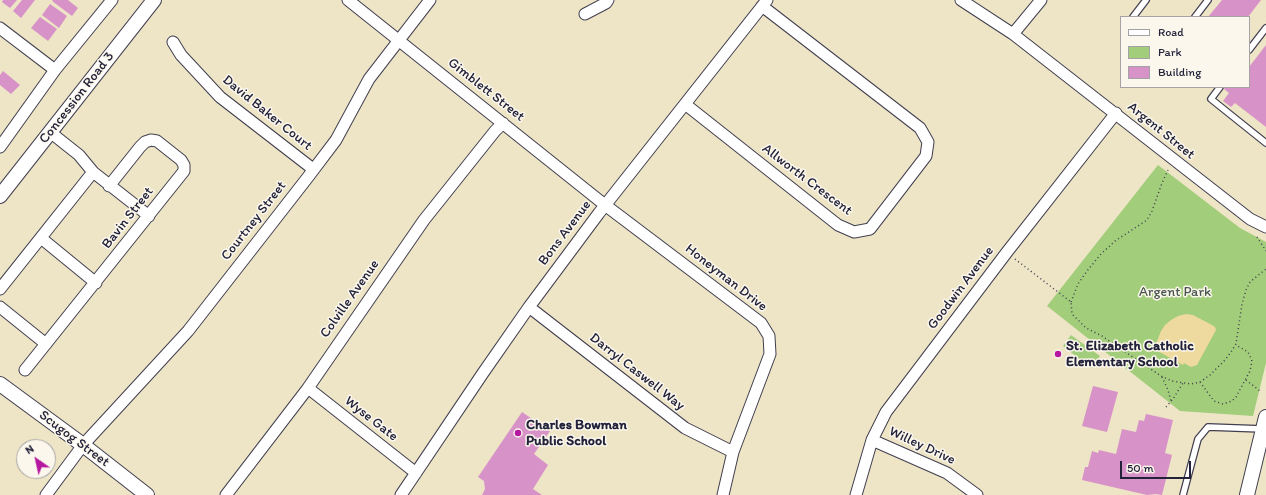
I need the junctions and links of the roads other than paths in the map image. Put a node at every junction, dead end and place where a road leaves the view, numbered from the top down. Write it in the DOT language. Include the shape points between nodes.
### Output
graph roads {
  1 [pos="112,0"];
  2 [pos="154,0"];
  3 [pos="348,0"];
  4 [pos="430,0"];
  5 [pos="608,0"];
  6 [pos="961,0"];
  7 [pos="1041,0"];
  8 [pos="1146,0"];
  9 [pos="1208,0"];
  10 [pos="765,3"];
  11 [pos="585,14"];
  12 [pos="1134,16"];
  13 [pos="1196,16"];
  14 [pos="0,28"];
  15 [pos="1266,28"];
  16 [pos="1013,34"];
  17 [pos="398,40"];
  18 [pos="173,42"];
  19 [pos="1250,49"];
  20 [pos="55,70"];
  21 [pos="1219,88"];
  22 [pos="685,104"];
  23 [pos="1116,114"];
  24 [pos="503,123"];
  25 [pos="50,132"];
  26 [pos="1266,143"];
  27 [pos="0,147"];
  28 [pos="313,169"];
  29 [pos="93,172"];
  30 [pos="109,186"];
  31 [pos="0,196"];
  32 [pos="605,205"];
  33 [pos="149,216"];
  34 [pos="1266,227"];
  35 [pos="41,238"];
  36 [pos="96,283"];
  37 [pos="0,289"];
  38 [pos="0,307"];
  39 [pos="529,307"];
  40 [pos="46,344"];
  41 [pos="25,370"];
  42 [pos="0,384"];
  43 [pos="308,388"];
  44 [pos="1265,423"];
  45 [pos="872,440"];
  46 [pos="83,445"];
  47 [pos="733,452"];
  48 [pos="416,473"];
  49 [pos="46,495"];
  50 [pos="147,495"];
  51 [pos="226,495"];
  52 [pos="402,495"];
  53 [pos="723,495"];
  54 [pos="856,495"];
  55 [pos="977,495"];
  56 [pos="1183,495"];
  57 [pos="1248,495"];
  1 -- 20 [label="street"];
  2 -- 25 [label="street, Concession Road 3"];
  3 -- 17 [label="street, Gimblett Street"];
  4 -- 17 [label="street, Courtney Street"];
  5 -- 11 [label="street"];
  6 -- 16 [label="street, Argent Street"];
  7 -- 16 [label="street"];
  8 -- 12 [label="lane"];
  9 -- 13 [label="lane"];
  10 -- 22 [label="street, Bons Avenue"];
  10 -- 22 [label="street, Allworth Crescent" via="920,128 928,142 926,156 870,229 854,232 838,225"];
  14 -- 20 [label="street"];
  15 -- 19 [label="lane"];
  16 -- 23 [label="street, Argent Street"];
  17 -- 24 [label="street, Gimblett Street"];
  17 -- 28 [label="street, Courtney Street" via="369,79 336,140"];
  18 -- 28 [label="street, David Baker Court" via="181,55 220,97"];
  20 -- 27 [label="street"];
  21 -- 26 [label="lane" via="1211,99"];
  22 -- 32 [label="street, Bons Avenue"];
  23 -- 34 [label="street, Argent Street" via="1250,219"];
  23 -- 45 [label="street, Goodwin Avenue" via="886,412"];
  24 -- 32 [label="street, Gimblett Street"];
  24 -- 43 [label="street, Colville Avenue" via="424,220"];
  25 -- 29 [label="street" via="79,155"];
  25 -- 31 [label="street, Concession Road 3"];
  28 -- 46 [label="street, Courtney Street" via="188,331"];
  29 -- 30 [label="street"];
  29 -- 35 [label="street"];
  30 -- 33 [label="street"];
  30 -- 33 [label="street, Bavin Street" via="145,142 157,141 181,160 184,171"];
  32 -- 39 [label="street, Bons Avenue"];
  32 -- 47 [label="street, Honeyman Drive" via="761,323 770,336 770,354"];
  33 -- 36 [label="street, Bavin Street"];
  35 -- 36 [label="street"];
  35 -- 37 [label="street"];
  36 -- 40 [label="street, Bavin Street"];
  38 -- 40 [label="street"];
  39 -- 47 [label="street, Darryl Caswell Way" via="685,428"];
  39 -- 48 [label="street, Bons Avenue"];
  40 -- 41 [label="street, Bavin Street"];
  42 -- 46 [label="street, Scugog Street"];
  43 -- 48 [label="street, Wyse Gate"];
  43 -- 51 [label="street, Colville Avenue"];
  44 -- 56 [label="lane" via="1208,428 1198,439"];
  44 -- 57 [label="street"];
  45 -- 54 [label="street, Goodwin Avenue"];
  45 -- 55 [label="street, Willey Drive" via="947,473"];
  46 -- 49 [label="street, Courtney Street"];
  46 -- 50 [label="street, Scugog Street"];
  47 -- 53 [label="street, Honeyman Drive"];
  48 -- 52 [label="street, Bons Avenue"];
}
